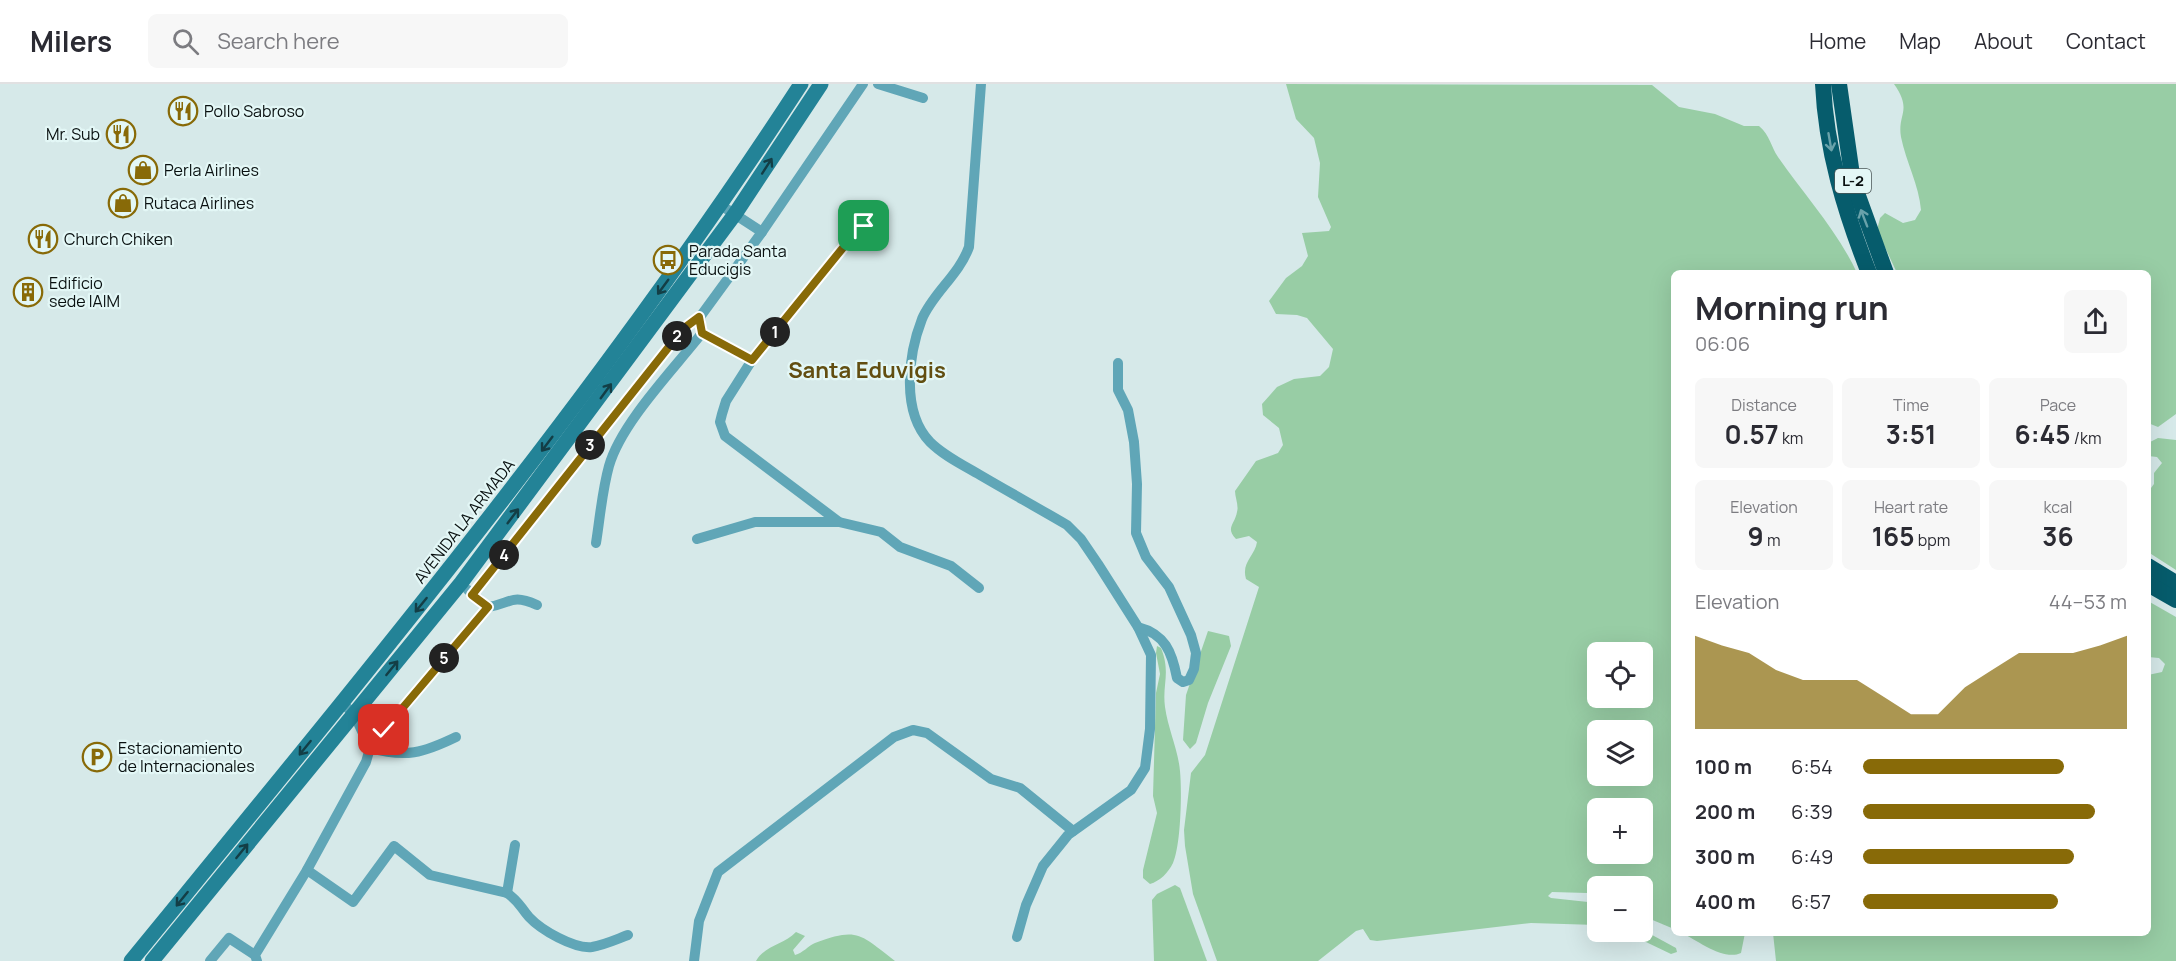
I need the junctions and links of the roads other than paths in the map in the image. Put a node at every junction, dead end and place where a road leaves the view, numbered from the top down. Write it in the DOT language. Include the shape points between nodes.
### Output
graph roads {
  1 [pos="801,84"];
  2 [pos="821,84"];
  3 [pos="863,84"];
  4 [pos="878,84"];
  5 [pos="981,84"];
  6 [pos="1823,84"];
  7 [pos="1839,84"];
  8 [pos="923,98"];
  9 [pos="729,210"];
  10 [pos="871,226"];
  11 [pos="762,232"];
  12 [pos="1868,270"];
  13 [pos="1885,270"];
  14 [pos="699,317"];
  15 [pos="702,333"];
  16 [pos="752,360"];
  17 [pos="1118,363"];
  18 [pos="839,522"];
  19 [pos="697,539"];
  20 [pos="596,543"];
  21 [pos="2151,568"];
  22 [pos="2176,582"];
  23 [pos="461,583"];
  24 [pos="2151,586"];
  25 [pos="979,588"];
  26 [pos="472,595"];
  27 [pos="2176,600"];
  28 [pos="537,605"];
  29 [pos="488,607"];
  30 [pos="1137,627"];
  31 [pos="342,703"];
  32 [pos="354,714"];
  33 [pos="456,737"];
  34 [pos="370,748"];
  35 [pos="1073,831"];
  36 [pos="515,845"];
  37 [pos="307,870"];
  38 [pos="507,893"];
  39 [pos="628,935"];
  40 [pos="1017,937"];
  41 [pos="256,958"];
  42 [pos="131,961"];
  43 [pos="152,961"];
  44 [pos="210,961"];
  45 [pos="694,961"];
  1 -- 9 [label="main road, AVENIDA LA ARMADA"];
  9 -- 2 [label="main road, AVENIDA LA ARMADA, one-way"];
  3 -- 11 [label="street"];
  4 -- 8 [label="street"];
  5 -- 30 [label="street" via="969,247 959,268 923,316 915,338 910,390 916,419 929,441 949,457 1067,525 1087,547"];
  6 -- 12 [label="highway, L-2, one-way" via="1838,186"];
  13 -- 7 [label="highway, L-2, one-way" via="1853,182"];
  9 -- 11 [label="street"];
  23 -- 9 [label="main road, AVENIDA LA ARMADA, one-way"];
  9 -- 31 [label="main road, AVENIDA LA ARMADA, one-way" via="500,507"];
  10 -- 16 [label="street" via="859,228"];
  11 -- 14 [label="street"];
  14 -- 15 [label="street"];
  14 -- 26 [label="street" via="676,337"];
  15 -- 16 [label="street"];
  15 -- 20 [label="street" via="616,447"];
  16 -- 18 [label="street" via="726,401 720,422 725,436"];
  17 -- 30 [label="street" via="1118,390 1128,410 1134,442 1136,533 1146,557 1169,587 1191,635 1196,653 1189,680 1177,678 1171,653 1158,634"];
  18 -- 19 [label="street" via="755,522"];
  18 -- 25 [label="street" via="881,532 900,547 951,566"];
  21 -- 22 [label="highway"];
  23 -- 26 [label="street"];
  32 -- 23 [label="main road, AVENIDA LA ARMADA, one-way"];
  24 -- 27 [label="highway"];
  26 -- 29 [label="street"];
  28 -- 29 [label="street" via="524,599"];
  29 -- 34 [label="street"];
  30 -- 35 [label="street" via="1151,655 1145,768 1131,790"];
  31 -- 32 [label="street"];
  31 -- 42 [label="main road, AVENIDA LA ARMADA, one-way"];
  32 -- 34 [label="street"];
  43 -- 32 [label="main road, AVENIDA LA ARMADA, one-way"];
  33 -- 34 [label="street" via="416,753 396,755"];
  34 -- 37 [label="street" via="360,774"];
  35 -- 40 [label="street" via="1043,866"];
  35 -- 45 [label="street" via="1020,788 991,779 927,733 913,730 894,737 718,872 699,921"];
  36 -- 38 [label="street"];
  37 -- 38 [label="street" via="353,902 394,846 430,875"];
  37 -- 41 [label="street"];
  38 -- 39 [label="street" via="518,900 533,920 573,943 590,947"];
  41 -- 44 [label="street" via="229,938"];
}
